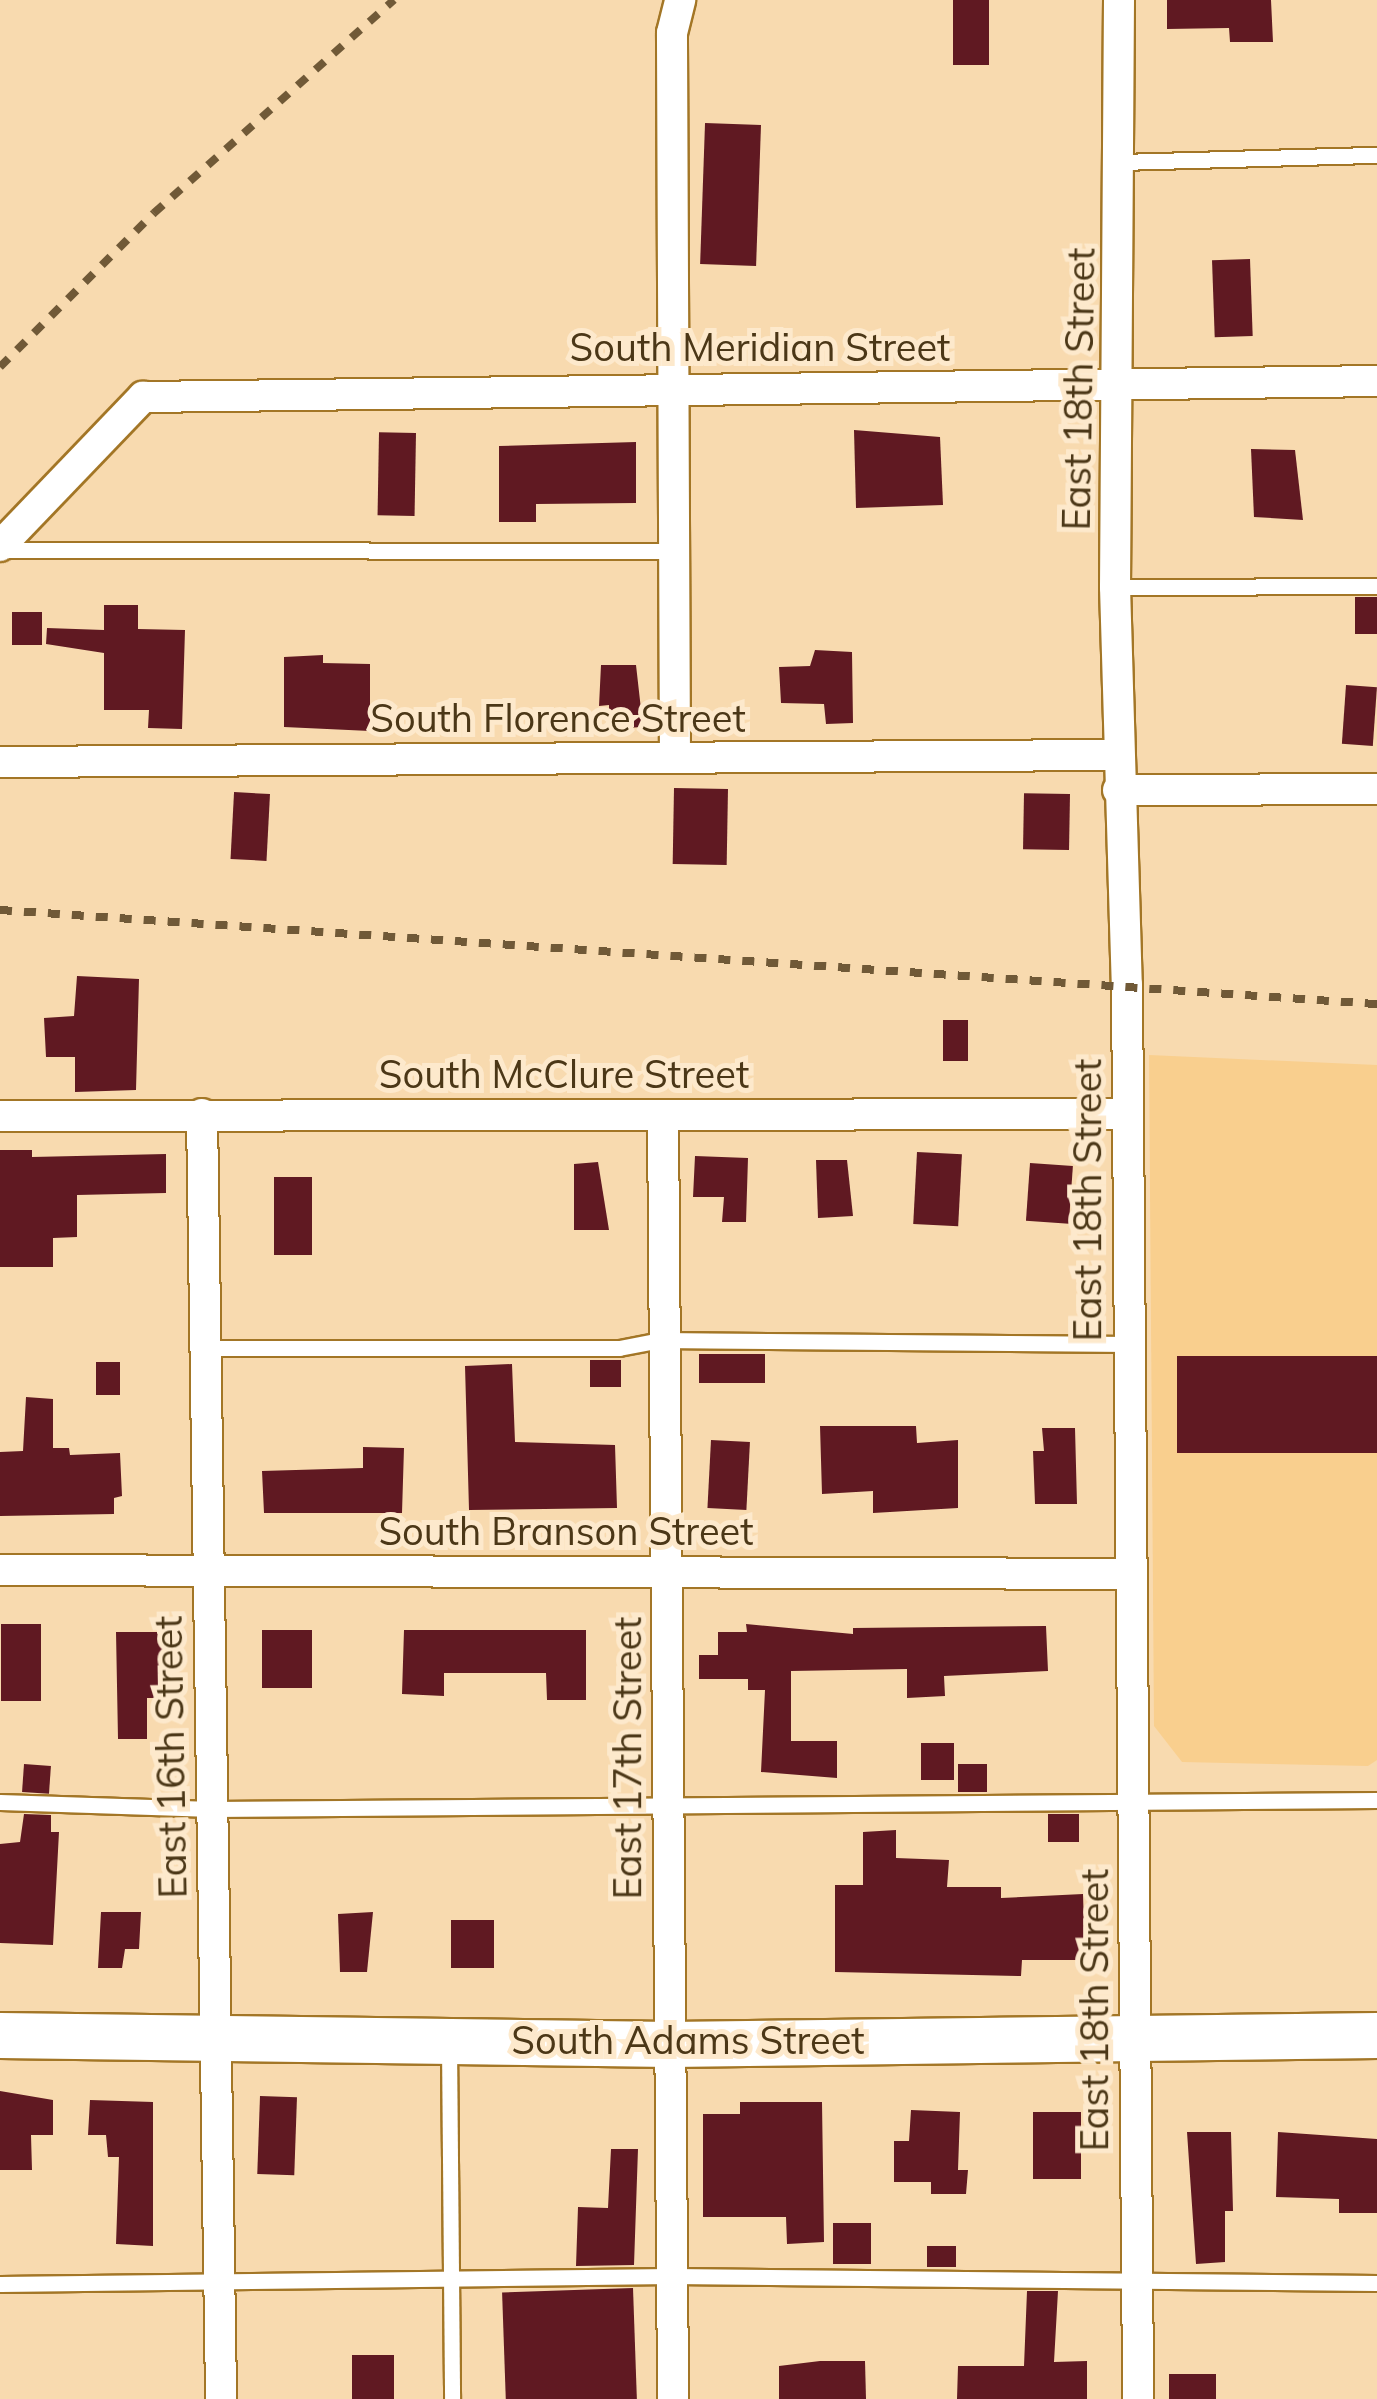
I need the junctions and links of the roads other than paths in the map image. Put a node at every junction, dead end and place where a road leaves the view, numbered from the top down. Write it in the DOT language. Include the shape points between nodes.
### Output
graph roads {
  1 [pos="680,0"];
  2 [pos="1118,0"];
  3 [pos="1377,155"];
  4 [pos="1120,162"];
  5 [pos="1377,382"];
  6 [pos="675,387"];
  7 [pos="1122,387"];
  8 [pos="0,548"];
  9 [pos="675,551"];
  10 [pos="1377,586"];
  11 [pos="1116,588"];
  12 [pos="1118,755"];
  13 [pos="675,758"];
  14 [pos="0,762"];
  15 [pos="1377,789"];
  16 [pos="1118,790"];
  17 [pos="202,1114"];
  18 [pos="1128,1114"];
  19 [pos="0,1116"];
  20 [pos="664,1116"];
  21 [pos="661,1340"];
  22 [pos="1130,1344"];
  23 [pos="205,1348"];
  24 [pos="0,1570"];
  25 [pos="208,1571"];
  26 [pos="667,1572"];
  27 [pos="1131,1574"];
  28 [pos="1133,1799"];
  29 [pos="1377,1800"];
  30 [pos="0,1802"];
  31 [pos="668,1804"];
  32 [pos="212,1809"];
  33 [pos="0,2035"];
  34 [pos="1377,2036"];
  35 [pos="215,2037"];
  36 [pos="1135,2038"];
  37 [pos="450,2040"];
  38 [pos="670,2044"];
  39 [pos="672,2276"];
  40 [pos="452,2280"];
  41 [pos="219,2283"];
  42 [pos="1377,2283"];
  43 [pos="0,2284"];
  44 [pos="1137,2285"];
  45 [pos="221,2399"];
  46 [pos="452,2399"];
  47 [pos="673,2399"];
  48 [pos="1138,2399"];
  1 -- 6 [label="street" via="672,33"];
  2 -- 4 [label="street, East 18th Street"];
  3 -- 4 [label="lane"];
  4 -- 7 [label="street, East 18th Street"];
  5 -- 7 [label="street, South Meridian Street"];
  6 -- 7 [label="street, South Meridian Street"];
  6 -- 8 [label="street, South Meridian Street" via="144,396"];
  6 -- 9 [label="street"];
  7 -- 11 [label="street, East 18th Street"];
  8 -- 9 [label="lane"];
  9 -- 13 [label="street"];
  10 -- 11 [label="lane"];
  11 -- 12 [label="street, East 18th Street"];
  12 -- 13 [label="street, South Florence Street"];
  12 -- 16 [label="street, East 18th Street"];
  13 -- 14 [label="street, South Florence Street"];
  15 -- 16 [label="street"];
  16 -- 18 [label="street, East 18th Street"];
  17 -- 19 [label="street, South McClure Street"];
  17 -- 20 [label="street, South McClure Street"];
  17 -- 23 [label="street, East 16th Street"];
  18 -- 20 [label="street, South McClure Street"];
  18 -- 22 [label="street, East 18th Street"];
  20 -- 21 [label="street, East 17th Street"];
  21 -- 22 [label="lane"];
  21 -- 23 [label="lane" via="619,1348"];
  21 -- 26 [label="street, East 17th Street"];
  22 -- 27 [label="street, East 18th Street"];
  23 -- 25 [label="street, East 16th Street"];
  24 -- 25 [label="street, South Branson Street"];
  25 -- 26 [label="street, South Branson Street"];
  25 -- 32 [label="street, East 16th Street"];
  26 -- 27 [label="street, South Branson Street"];
  26 -- 31 [label="street, East 17th Street"];
  27 -- 28 [label="street, East 18th Street"];
  28 -- 29 [label="lane"];
  28 -- 31 [label="lane"];
  28 -- 36 [label="street, East 18th Street"];
  30 -- 32 [label="lane"];
  31 -- 32 [label="lane"];
  31 -- 38 [label="street, East 17th Street"];
  32 -- 35 [label="street, East 16th Street"];
  33 -- 35 [label="main road, South Adams Street"];
  34 -- 36 [label="main road, South Adams Street"];
  35 -- 37 [label="main road, South Adams Street"];
  35 -- 41 [label="street, East 16th Street"];
  36 -- 38 [label="main road, South Adams Street"];
  36 -- 44 [label="street, East 18th Street"];
  37 -- 38 [label="main road, South Adams Street"];
  37 -- 40 [label="lane"];
  38 -- 39 [label="street, East 17th Street"];
  39 -- 40 [label="lane"];
  39 -- 44 [label="lane"];
  39 -- 47 [label="street, East 17th Street"];
  40 -- 41 [label="lane"];
  40 -- 46 [label="lane"];
  41 -- 43 [label="lane"];
  41 -- 45 [label="street, East 16th Street"];
  42 -- 44 [label="lane"];
  44 -- 48 [label="street, East 18th Street"];
}
